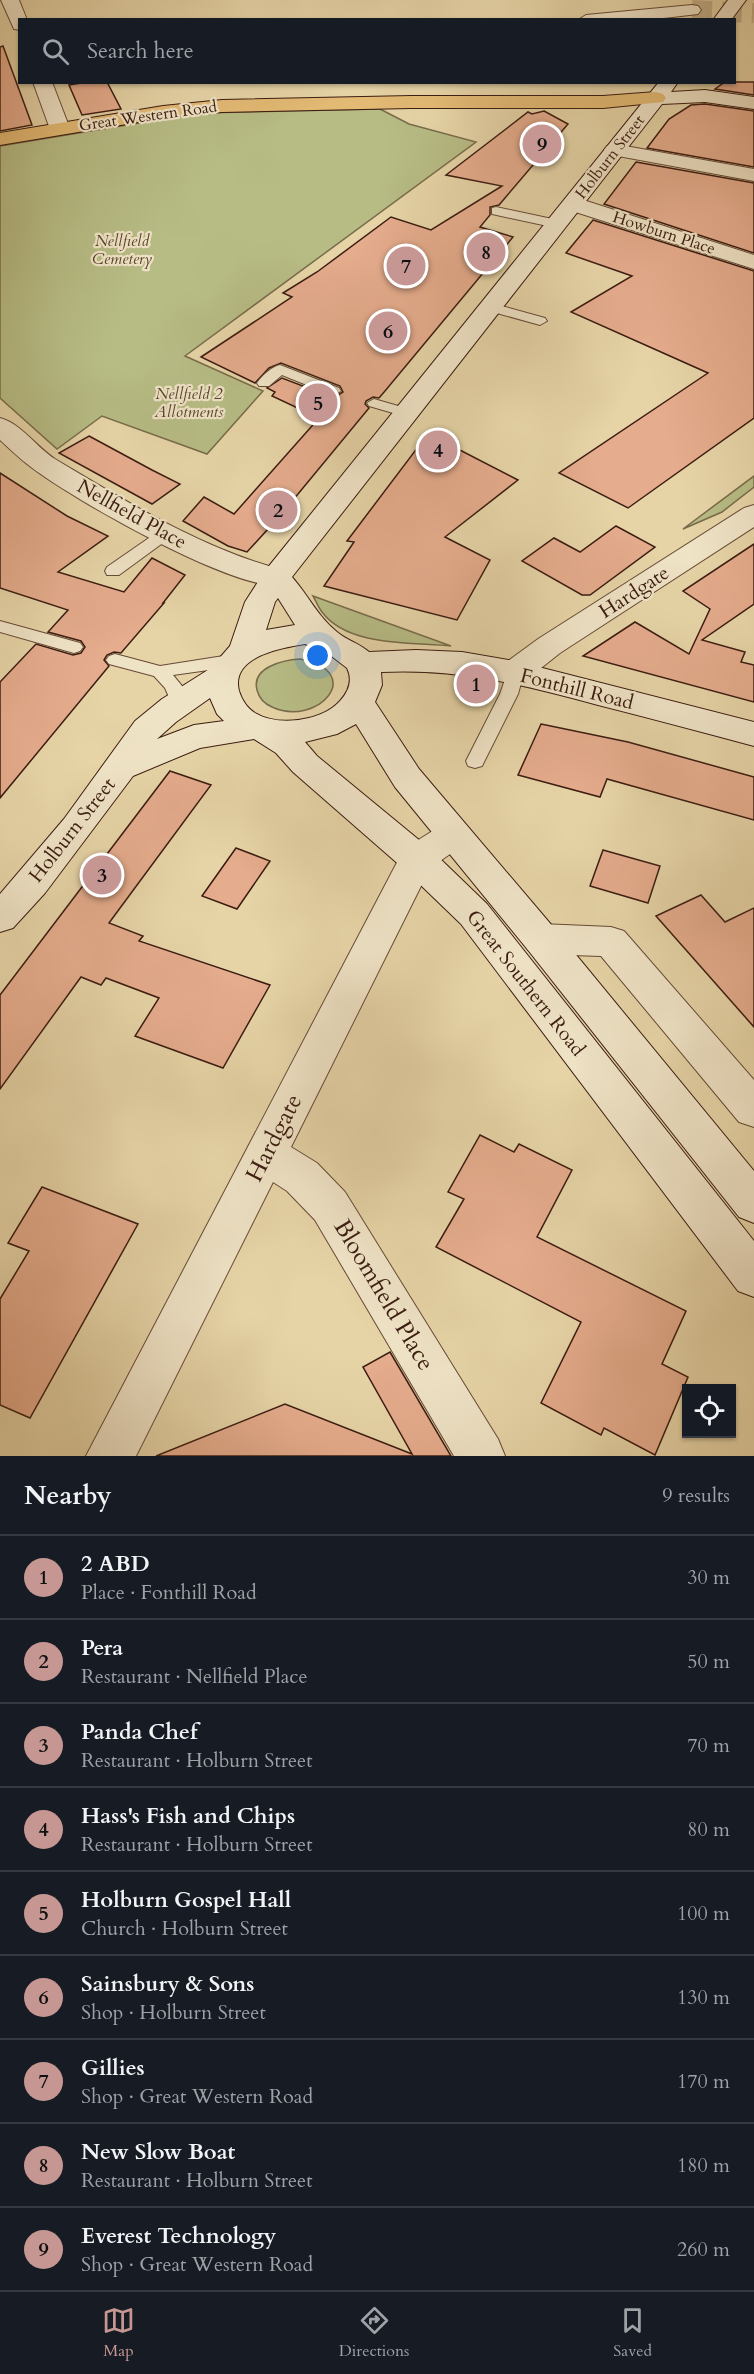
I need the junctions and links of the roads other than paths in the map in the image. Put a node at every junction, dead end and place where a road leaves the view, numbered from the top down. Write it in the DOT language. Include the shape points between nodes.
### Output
graph roads {
  1 [pos="10,0"];
  2 [pos="737,0"];
  3 [pos="692,10"];
  4 [pos="583,15"];
  5 [pos="723,18"];
  6 [pos="18,20"];
  7 [pos="43,84"];
  8 [pos="663,90"];
  9 [pos="754,103"];
  10 [pos="60,129"];
  11 [pos="0,139"];
  12 [pos="614,150"];
  13 [pos="754,175"];
  14 [pos="574,204"];
  15 [pos="496,211"];
  16 [pos="557,224"];
  17 [pos="754,262"];
  18 [pos="490,307"];
  19 [pos="540,321"];
  20 [pos="264,383"];
  21 [pos="334,391"];
  22 [pos="374,403"];
  23 [pos="407,413"];
  24 [pos="0,426"];
  25 [pos="754,514"];
  26 [pos="165,534"];
  27 [pos="113,571"];
  28 [pos="276,578"];
  29 [pos="0,626"];
  30 [pos="326,639"];
  31 [pos="74,647"];
  32 [pos="115,660"];
  33 [pos="232,662"];
  34 [pos="361,663"];
  35 [pos="160,672"];
  36 [pos="515,672"];
  37 [pos="179,702"];
  38 [pos="359,703"];
  39 [pos="259,727"];
  40 [pos="754,734"];
  41 [pos="475,761"];
  42 [pos="120,768"];
  43 [pos="454,834"];
  44 [pos="417,859"];
  45 [pos="0,918"];
  46 [pos="541,939"];
  47 [pos="754,1109"];
  48 [pos="266,1154"];
  49 [pos="754,1203"];
  50 [pos="754,1276"];
  51 [pos="110,1456"];
  52 [pos="481,1456"];
  1 -- 6 [label="street"];
  2 -- 5 [label="street"];
  3 -- 4 [label="street"];
  7 -- 10 [label="street"];
  8 -- 9 [label="street"];
  8 -- 10 [label="main road, Great Western Road" via="603,102 222,106 172,110"];
  8 -- 12 [label="street, Holburn Street"];
  10 -- 11 [label="main road, Great Western Road"];
  12 -- 13 [label="street"];
  12 -- 14 [label="street, Holburn Street"];
  14 -- 16 [label="street, Holburn Street"];
  14 -- 17 [label="street, Howburn Place"];
  15 -- 16 [label="lane"];
  16 -- 18 [label="street, Holburn Street"];
  18 -- 19 [label="lane"];
  18 -- 23 [label="street, Holburn Street"];
  20 -- 21 [label="lane" via="280,369"];
  22 -- 23 [label="lane"];
  23 -- 28 [label="street, Holburn Street"];
  24 -- 26 [label="street, Nellfield Place" via="41,462"];
  25 -- 36 [label="street, Hardgate"];
  26 -- 27 [label="lane"];
  26 -- 28 [label="street, Nellfield Place" via="249,572"];
  28 -- 30 [label="street"];
  28 -- 33 [label="street" via="260,602"];
  29 -- 31 [label="lane"];
  30 -- 33 [label="street" via="305,634 262,640"];
  30 -- 34 [label="street" via="344,647"];
  32 -- 35 [label="lane"];
  33 -- 35 [label="lane"];
  33 -- 37 [label="street, Holburn Street"];
  33 -- 39 [label="street" via="221,691 227,705 240,718"];
  34 -- 36 [label="street, Fonthill Road" via="416,660"];
  34 -- 38 [label="street" via="366,683"];
  35 -- 37 [label="lane" via="173,686"];
  36 -- 40 [label="street, Fonthill Road"];
  36 -- 41 [label="lane" via="509,694"];
  37 -- 42 [label="street, Holburn Street" via="144,732"];
  38 -- 39 [label="street" via="342,719 316,729 287,732"];
  38 -- 43 [label="street, Great Southern Road" via="407,778"];
  39 -- 42 [label="street, Holburn Street" via="194,737"];
  39 -- 44 [label="street, Great Southern Road" via="288,745"];
  42 -- 45 [label="street, Holburn Street"];
  43 -- 44 [label="street, Hardgate"];
  43 -- 46 [label="street, Great Southern Road"];
  44 -- 48 [label="street, Hardgate"];
  44 -- 50 [label="street, Great Southern Road" via="474,914"];
  46 -- 47 [label="street, Great Southern Road" via="611,942"];
  46 -- 49 [label="street, Great Southern Road"];
  48 -- 51 [label="street, Hardgate"];
  48 -- 52 [label="street, Bloomfield Place" via="302,1177 330,1206"];
}
